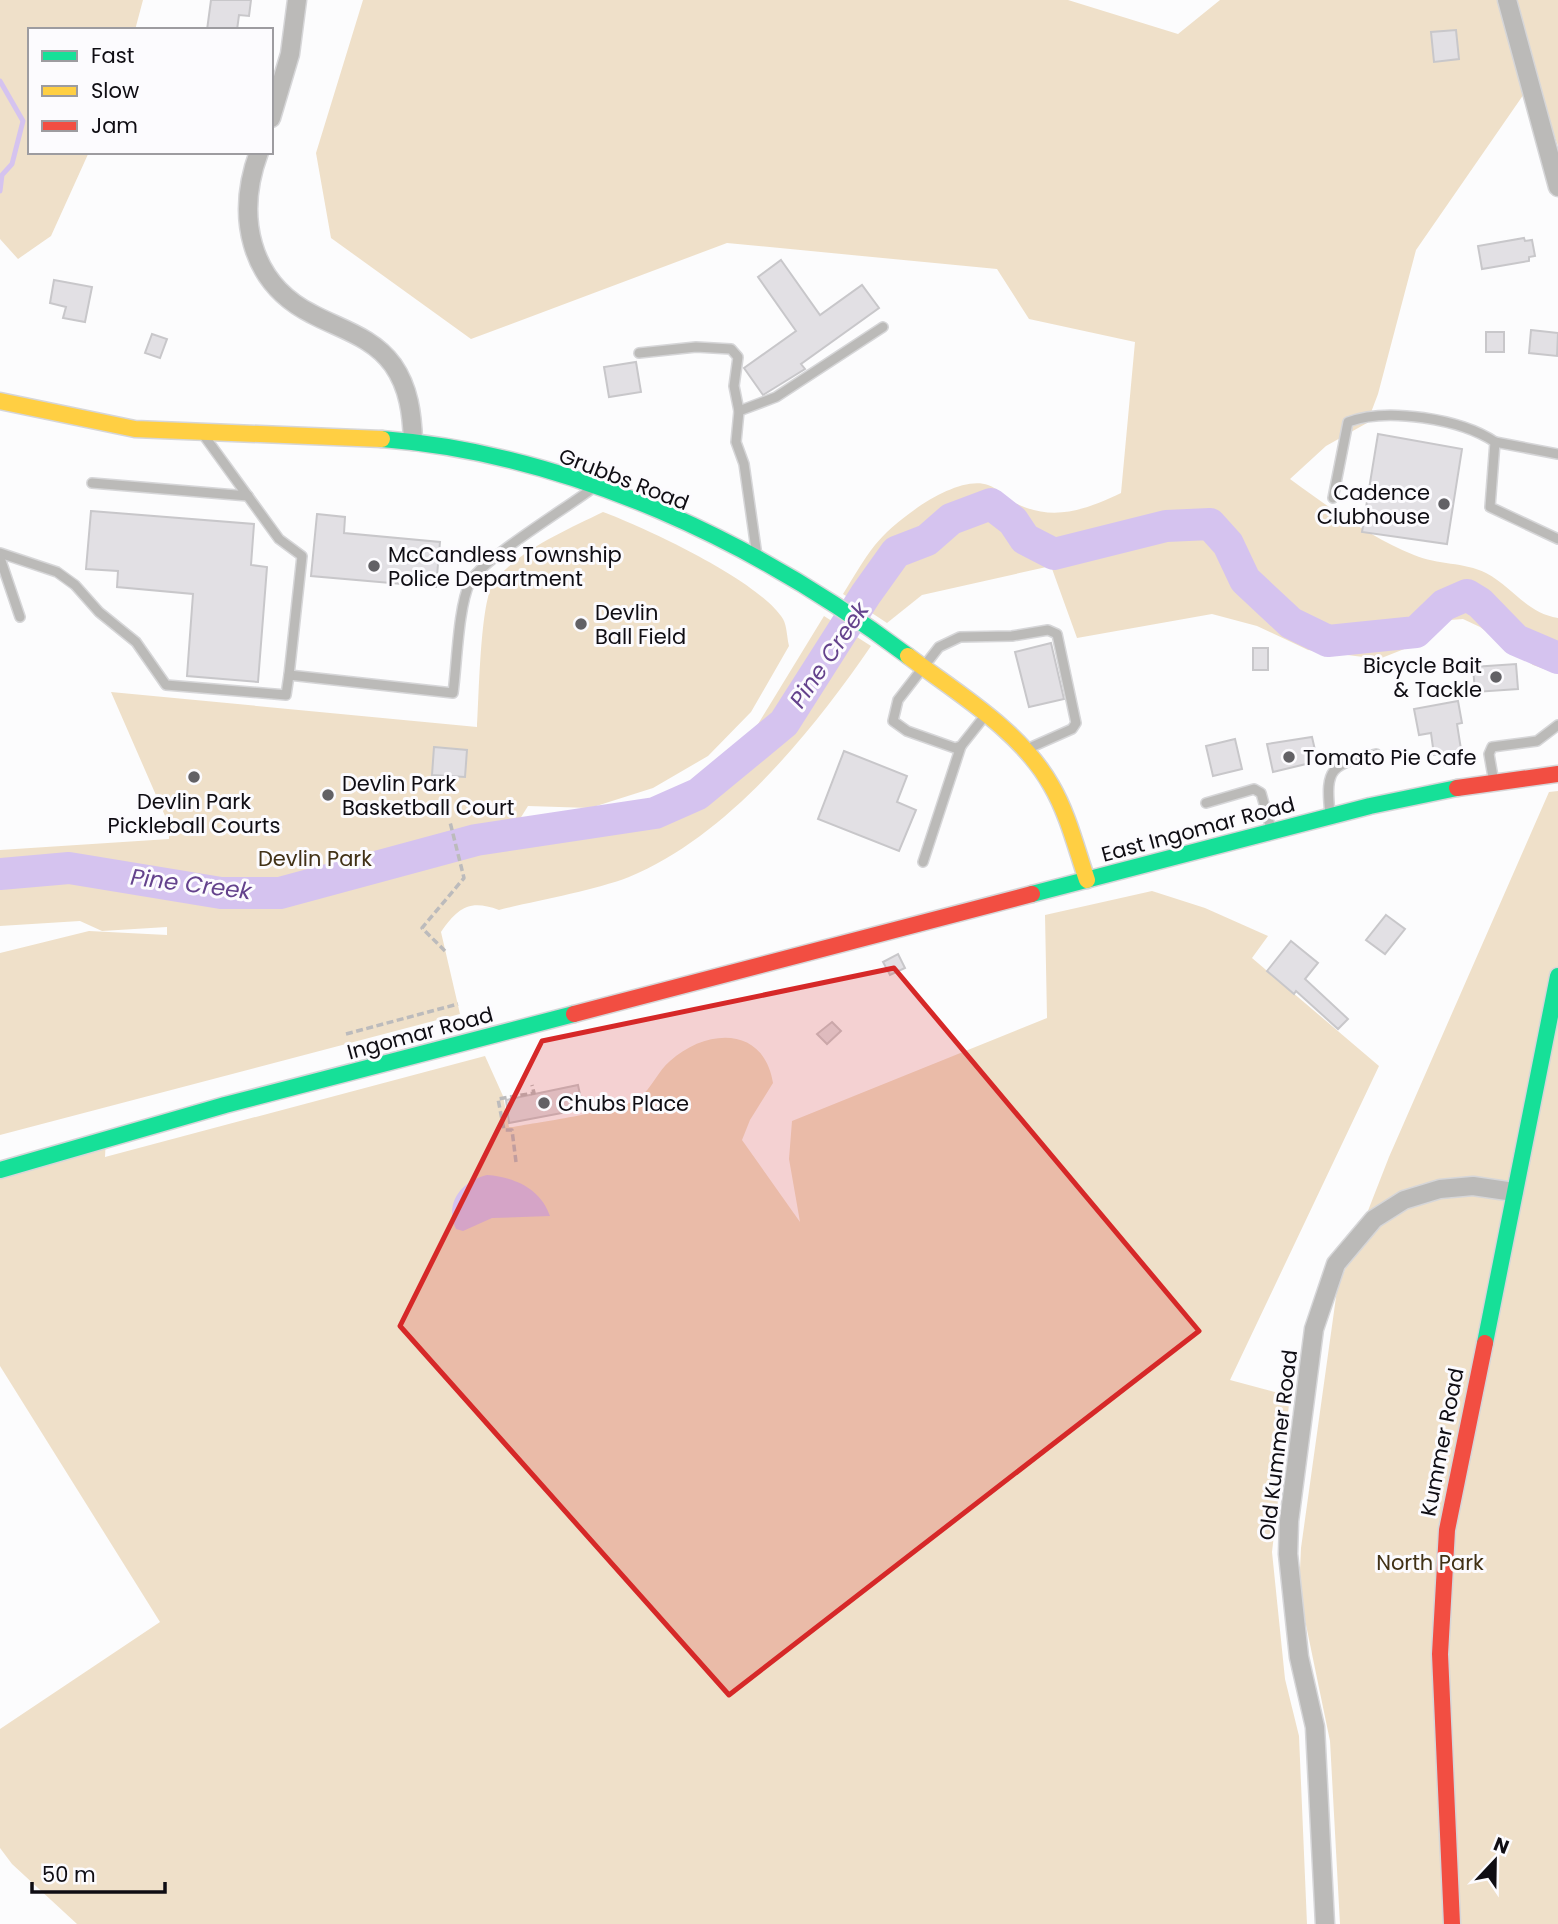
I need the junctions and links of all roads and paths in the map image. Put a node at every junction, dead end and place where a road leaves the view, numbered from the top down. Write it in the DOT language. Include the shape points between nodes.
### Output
graph roads {
  1 [pos="297,0"];
  2 [pos="1507,0"];
  3 [pos="273,111"];
  4 [pos="258,154"];
  5 [pos="1558,187"];
  6 [pos="883,327"];
  7 [pos="639,353"];
  8 [pos="0,401"];
  9 [pos="738,411"];
  10 [pos="202,433"];
  11 [pos="413,442"];
  12 [pos="1495,442"];
  13 [pos="1558,454"];
  14 [pos="92,483"];
  15 [pos="594,487"];
  16 [pos="248,496"];
  17 [pos="1333,498"];
  18 [pos="1558,539"];
  19 [pos="0,555"];
  20 [pos="758,561"];
  21 [pos="20,617"];
  22 [pos="925,667"];
  23 [pos="289,675"];
  24 [pos="985,716"];
  25 [pos="1558,725"];
  26 [pos="961,746"];
  27 [pos="1024,750"];
  28 [pos="1376,754"];
  29 [pos="1558,774"];
  30 [pos="1494,782"];
  31 [pos="1206,803"];
  32 [pos="1330,816"];
  33 [pos="450,822"];
  34 [pos="1272,831"];
  35 [pos="923,862"];
  36 [pos="1087,880"];
  37 [pos="851,940"];
  38 [pos="445,951"];
  39 [pos="1558,976"];
  40 [pos="458,1004"];
  41 [pos="345,1034"];
  42 [pos="532,1085"];
  43 [pos="516,1162"];
  44 [pos="0,1170"];
  45 [pos="1514,1192"];
  46 [pos="1325,1924"];
  47 [pos="1452,1924"];
  1 -- 3 [label="street" via="290,54"];
  2 -- 5 [label="street"];
  4 -- 11 [label="street" via="246,209 261,264 272,282 299,307 358,335 385,355 405,387"];
  6 -- 9 [label="lane" via="776,397"];
  7 -- 9 [label="lane" via="696,347 731,349 738,357 734,386"];
  8 -- 10 [label="street, Grubbs Road" via="109,426"];
  9 -- 20 [label="lane" via="736,442 744,464"];
  10 -- 11 [label="street, Grubbs Road" via="310,434"];
  10 -- 16 [label="lane"];
  11 -- 15 [label="street, Grubbs Road" via="508,460"];
  12 -- 13 [label="lane"];
  12 -- 17 [label="lane" via="1477,430 1420,417 1362,416 1348,422"];
  12 -- 18 [label="lane" via="1490,507"];
  14 -- 16 [label="lane"];
  15 -- 20 [label="street, Grubbs Road"];
  15 -- 23 [label="lane" via="486,562 470,581 453,693"];
  16 -- 23 [label="lane" via="279,539 302,555"];
  19 -- 21 [label="lane"];
  19 -- 23 [label="lane" via="57,572 75,585 136,642 166,685 286,695"];
  20 -- 22 [label="street, Grubbs Road"];
  22 -- 24 [label="street, Grubbs Road"];
  22 -- 26 [label="lane" via="894,706 893,721 950,748"];
  22 -- 27 [label="lane" via="939,647 960,637 1048,630 1057,634 1076,723"];
  24 -- 26 [label="lane"];
  24 -- 27 [label="street, Grubbs Road"];
  25 -- 30 [label="lane" via="1537,741 1492,747"];
  26 -- 35 [label="lane"];
  27 -- 36 [label="street, Grubbs Road" via="1055,792"];
  28 -- 32 [label="lane" via="1342,762 1331,772 1327,785"];
  29 -- 30 [label="street, East Ingomar Road"];
  30 -- 32 [label="street, East Ingomar Road"];
  31 -- 34 [label="lane" via="1254,789 1261,793"];
  32 -- 34 [label="street, East Ingomar Road"];
  33 -- 38 [label="path" via="464,877 422,928"];
  34 -- 36 [label="street, East Ingomar Road"];
  36 -- 37 [label="street, East Ingomar Road"];
  37 -- 44 [label="street, Ingomar Road" via="163,1121"];
  39 -- 45 [label="street, Kummer Road"];
  40 -- 41 [label="path"];
  42 -- 43 [label="path" via="534,1093 498,1099 504,1130 512,1130"];
  45 -- 46 [label="street, Old Kummer Road" via="1474,1186 1440,1189 1404,1200 1374,1219 1336,1264 1314,1329 1288,1554 1299,1657 1315,1727"];
  45 -- 47 [label="street, Kummer Road" via="1458,1464 1444,1560 1441,1714"];
}
